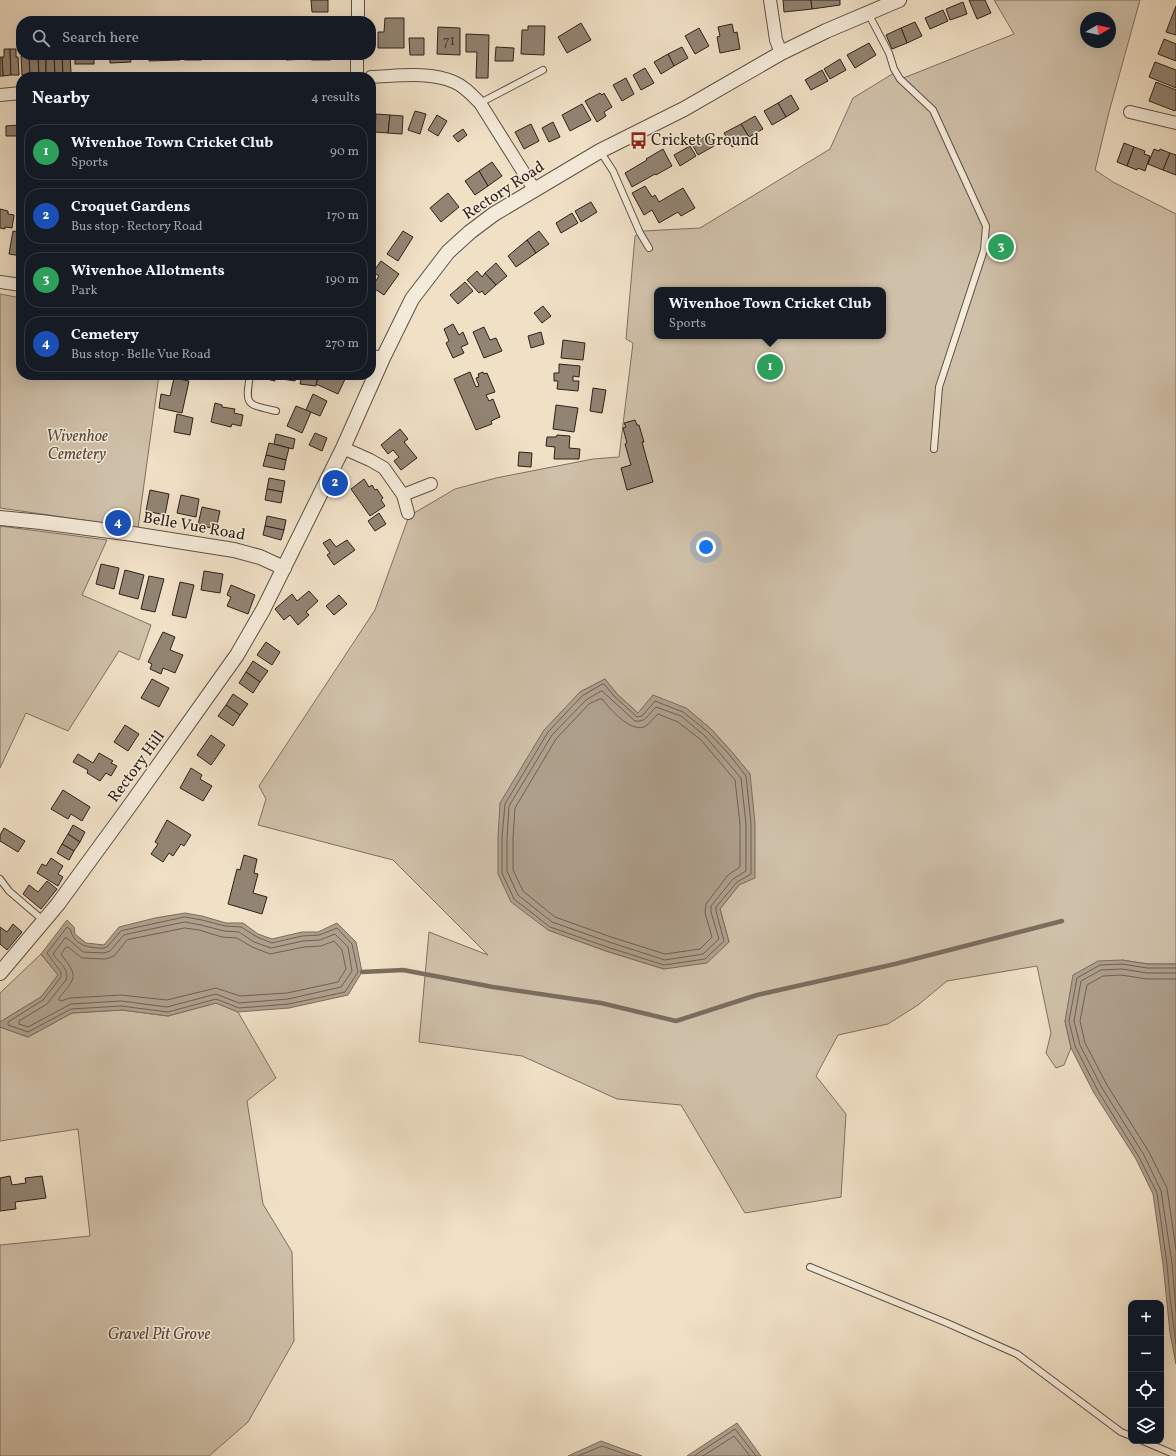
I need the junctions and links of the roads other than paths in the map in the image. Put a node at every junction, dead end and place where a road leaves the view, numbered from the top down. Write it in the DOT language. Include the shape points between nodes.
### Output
graph roads {
  1 [pos="358,0"];
  2 [pos="770,0"];
  3 [pos="899,0"];
  4 [pos="868,13"];
  5 [pos="358,16"];
  6 [pos="781,53"];
  7 [pos="357,60"];
  8 [pos="544,70"];
  9 [pos="357,72"];
  10 [pos="376,77"];
  11 [pos="16,94"];
  12 [pos="0,95"];
  13 [pos="480,103"];
  14 [pos="1130,112"];
  15 [pos="1176,123"];
  16 [pos="600,151"];
  17 [pos="534,189"];
  18 [pos="649,248"];
  19 [pos="0,282"];
  20 [pos="16,284"];
  21 [pos="377,357"];
  22 [pos="249,380"];
  23 [pos="368,380"];
  24 [pos="276,411"];
  25 [pos="343,448"];
  26 [pos="934,450"];
  27 [pos="431,484"];
  28 [pos="403,495"];
  29 [pos="408,513"];
  30 [pos="0,518"];
  31 [pos="284,568"];
  32 [pos="0,879"];
  33 [pos="44,921"];
  34 [pos="0,973"];
  35 [pos="810,1267"];
  36 [pos="1128,1435"];
  37 [pos="1150,1444"];
  38 [pos="1176,1455"];
  1 -- 5 [label="street"];
  2 -- 6 [label="street" via="776,40"];
  3 -- 4 [label="street, Rectory Road"];
  4 -- 6 [label="street, Rectory Road"];
  4 -- 26 [label="lane" via="900,79 933,110 986,226 984,250 939,387"];
  6 -- 16 [label="street, Rectory Road" via="684,109"];
  7 -- 9 [label="street"];
  8 -- 13 [label="lane"];
  10 -- 13 [label="street" via="432,75 455,82"];
  11 -- 12 [label="street"];
  13 -- 17 [label="street"];
  14 -- 15 [label="street"];
  16 -- 17 [label="street, Rectory Road"];
  16 -- 18 [label="lane" via="613,171"];
  17 -- 21 [label="street, Rectory Road" via="494,214 448,252 412,299"];
  19 -- 20 [label="street"];
  22 -- 24 [label="lane" via="247,395 250,404"];
  23 -- 25 [label="street, Rectory Road"];
  25 -- 28 [label="street" via="384,468"];
  25 -- 31 [label="street, Rectory Road"];
  27 -- 28 [label="street"];
  28 -- 29 [label="street"];
  30 -- 31 [label="street, Belle Vue Road" via="234,550 260,557"];
  31 -- 33 [label="street, Rectory Hill" via="233,661"];
  32 -- 33 [label="lane" via="9,891"];
  33 -- 34 [label="street, Rectory Hill"];
  35 -- 36 [label="lane" via="1017,1354"];
  37 -- 38 [label="lane"];
}
